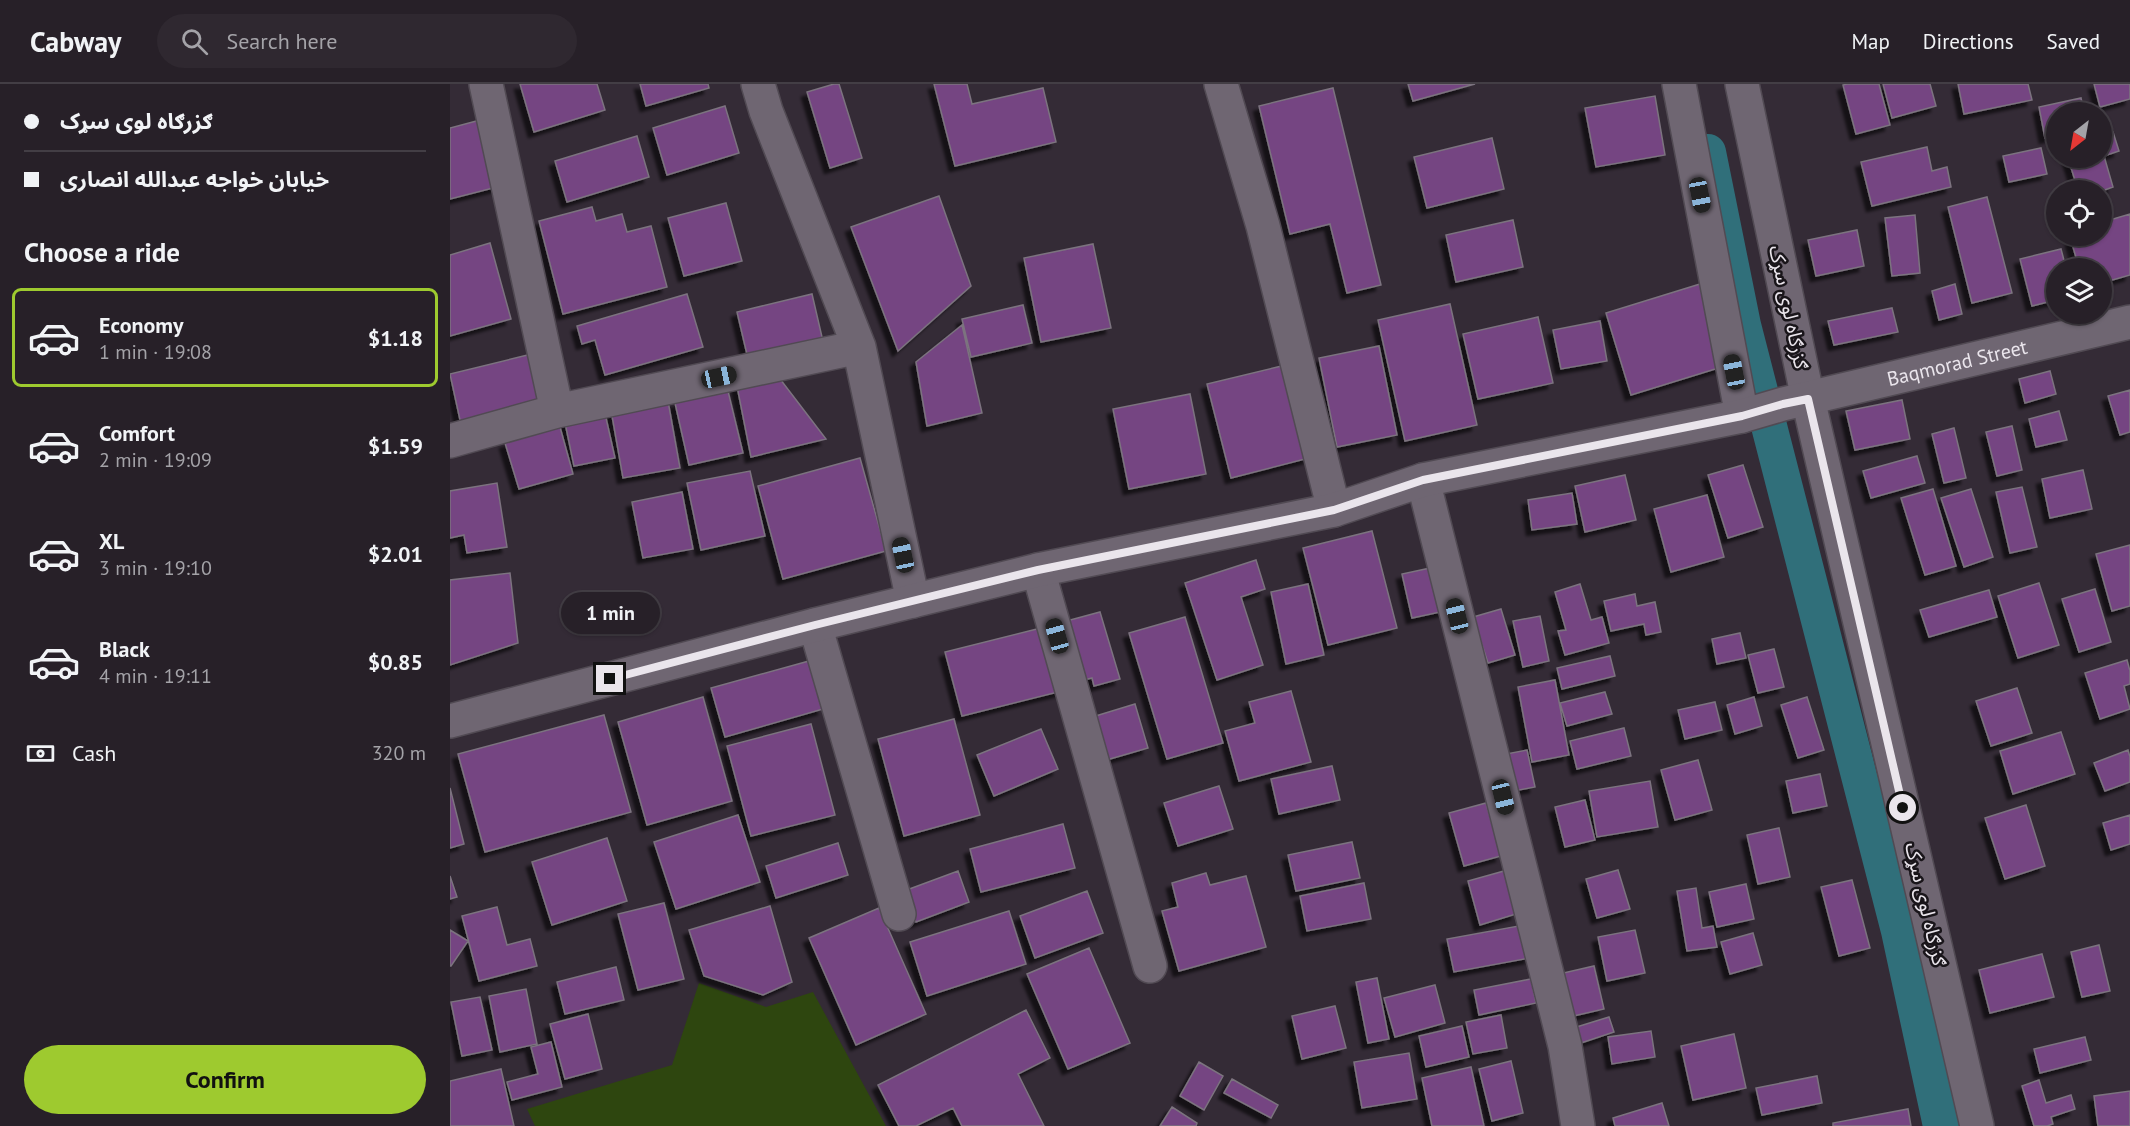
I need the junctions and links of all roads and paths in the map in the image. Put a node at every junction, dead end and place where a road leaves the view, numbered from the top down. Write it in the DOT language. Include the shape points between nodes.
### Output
graph roads {
  1 [pos="486,84"];
  2 [pos="758,84"];
  3 [pos="1221,84"];
  4 [pos="1679,84"];
  5 [pos="1742,84"];
  6 [pos="2130,322"];
  7 [pos="859,347"];
  8 [pos="1795,401"];
  9 [pos="557,411"];
  10 [pos="1742,416"];
  11 [pos="450,441"];
  12 [pos="1423,480"];
  13 [pos="1334,510"];
  14 [pos="1038,570"];
  15 [pos="913,601"];
  16 [pos="815,625"];
  17 [pos="450,721"];
  18 [pos="899,914"];
  19 [pos="1150,966"];
  20 [pos="1578,1126"];
  21 [pos="1977,1126"];
  1 -- 9 [label="street"];
  2 -- 7 [label="street"];
  3 -- 13 [label="street" via="1263,226"];
  4 -- 10 [label="street"];
  5 -- 8 [label="street, ګزرګاه لوی سړک"];
  6 -- 8 [label="street, Baqmorad Street"];
  7 -- 9 [label="street"];
  7 -- 15 [label="street"];
  8 -- 10 [label="street, Baqmorad Street"];
  8 -- 21 [label="street, ګزرګاه لوی سړک"];
  9 -- 11 [label="street"];
  10 -- 12 [label="street, Baqmorad Street"];
  12 -- 13 [label="street, Baqmorad Street"];
  12 -- 20 [label="street" via="1565,1046"];
  13 -- 14 [label="street, Baqmorad Street"];
  14 -- 15 [label="street, Baqmorad Street"];
  14 -- 19 [label="street"];
  15 -- 16 [label="street, Baqmorad Street"];
  16 -- 17 [label="street, Baqmorad Street"];
  16 -- 18 [label="street"];
}
